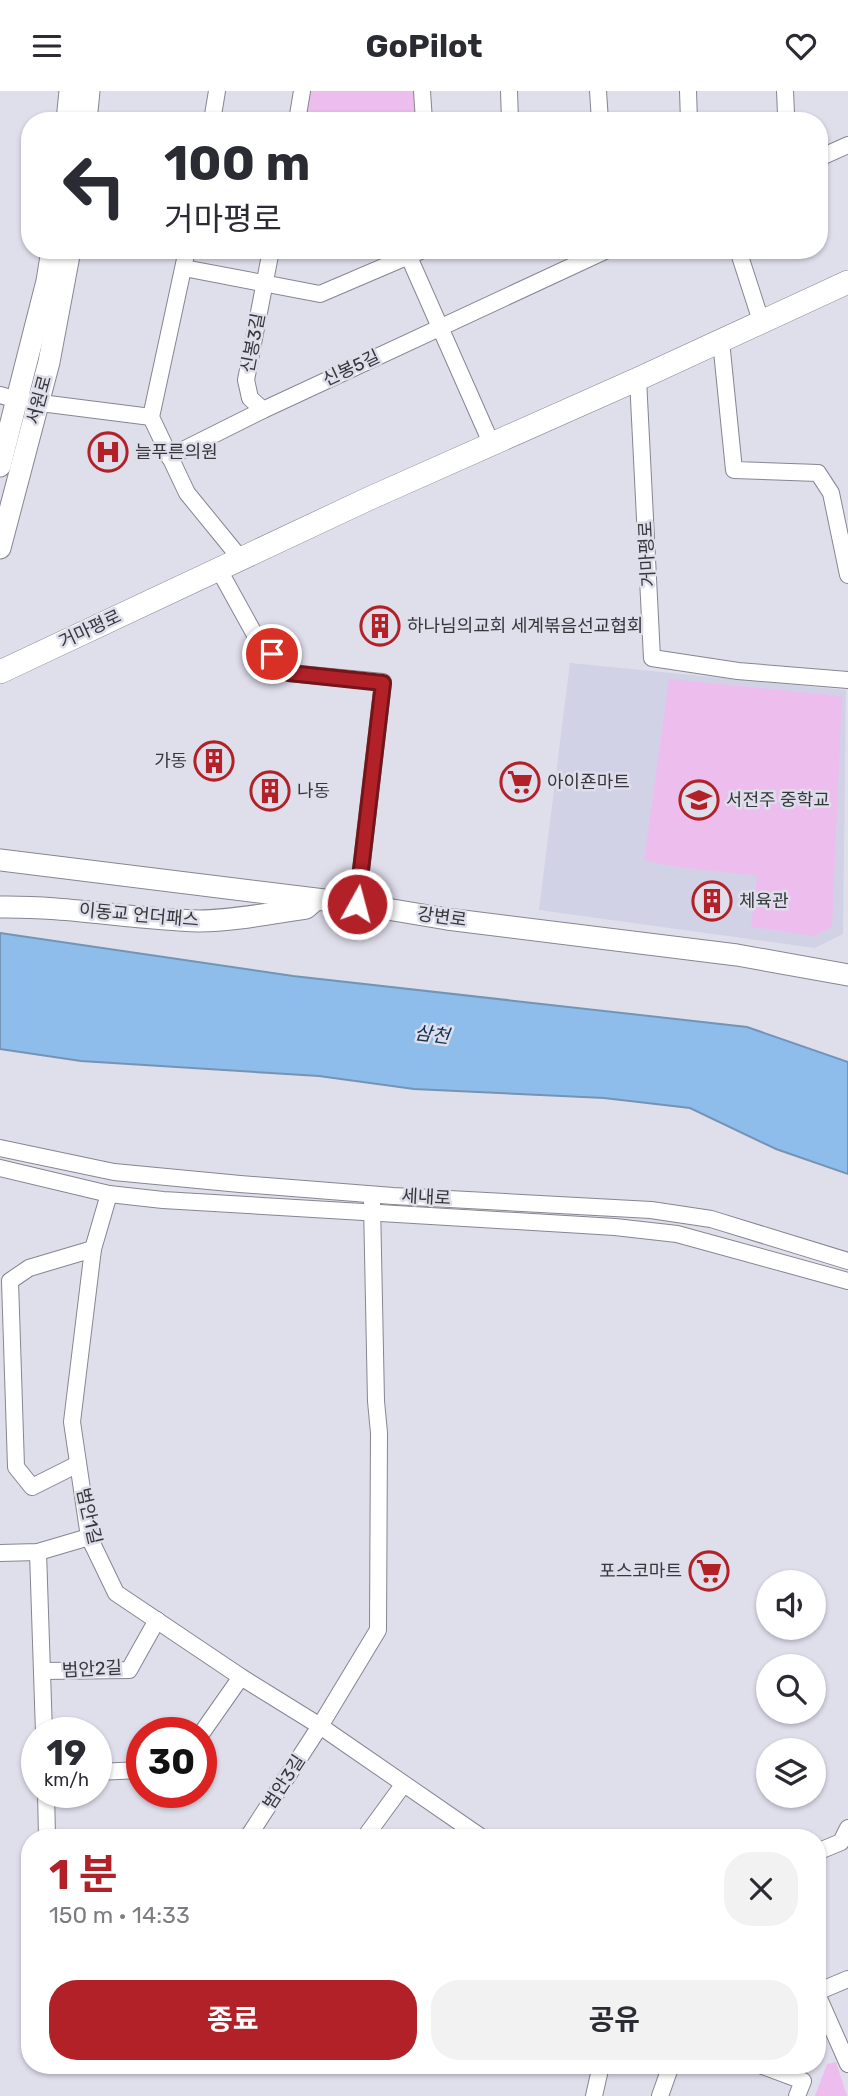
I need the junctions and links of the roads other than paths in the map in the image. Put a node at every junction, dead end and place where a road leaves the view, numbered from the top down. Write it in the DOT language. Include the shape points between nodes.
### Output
graph roads {
  1 [pos="70,91"];
  2 [pos="89,91"];
  3 [pos="217,91"];
  4 [pos="302,91"];
  5 [pos="422,91"];
  6 [pos="509,91"];
  7 [pos="598,91"];
  8 [pos="688,91"];
  9 [pos="785,91"];
  10 [pos="68,112"];
  11 [pos="87,112"];
  12 [pos="214,112"];
  13 [pos="298,112"];
  14 [pos="423,112"];
  15 [pos="510,112"];
  16 [pos="599,112"];
  17 [pos="689,112"];
  18 [pos="786,112"];
  19 [pos="848,145"];
  20 [pos="828,154"];
  21 [pos="50,259"];
  22 [pos="69,259"];
  23 [pos="186,259"];
  24 [pos="269,259"];
  25 [pos="402,259"];
  26 [pos="418,259"];
  27 [pos="587,259"];
  28 [pos="741,259"];
  29 [pos="184,268"];
  30 [pos="848,282"];
  31 [pos="265,285"];
  32 [pos="761,321"];
  33 [pos="440,327"];
  34 [pos="721,341"];
  35 [pos="638,379"];
  36 [pos="8,398"];
  37 [pos="38,403"];
  38 [pos="262,410"];
  39 [pos="150,417"];
  40 [pos="492,445"];
  41 [pos="169,457"];
  42 [pos="0,467"];
  43 [pos="0,548"];
  44 [pos="240,558"];
  45 [pos="218,568"];
  46 [pos="848,575"];
  47 [pos="2,667"];
  48 [pos="848,680"];
  49 [pos="0,860"];
  50 [pos="316,899"];
  51 [pos="357,904"];
  52 [pos="0,907"];
  53 [pos="846,968"];
  54 [pos="0,1148"];
  55 [pos="0,1168"];
  56 [pos="372,1193"];
  57 [pos="109,1194"];
  58 [pos="372,1212"];
  59 [pos="93,1249"];
  60 [pos="848,1261"];
  61 [pos="848,1281"];
  62 [pos="78,1464"];
  63 [pos="89,1537"];
  64 [pos="38,1552"];
  65 [pos="0,1553"];
  66 [pos="157,1620"];
  67 [pos="42,1671"];
  68 [pos="241,1677"];
  69 [pos="43,1717"];
  70 [pos="213,1717"];
  71 [pos="320,1726"];
  72 [pos="403,1785"];
  73 [pos="46,1808"];
  74 [pos="848,1828"];
  75 [pos="47,1829"];
  76 [pos="253,1829"];
  77 [pos="371,1829"];
  78 [pos="469,1829"];
  79 [pos="826,1848"];
  80 [pos="848,1979"];
  81 [pos="826,1989"];
  82 [pos="826,2014"];
  83 [pos="848,2064"];
  84 [pos="599,2074"];
  85 [pos="668,2074"];
  86 [pos="784,2074"];
  87 [pos="594,2096"];
  88 [pos="660,2096"];
  89 [pos="797,2096"];
  1 -- 10 [label="street"];
  2 -- 11 [label="street"];
  3 -- 12 [label="street"];
  4 -- 13 [label="street"];
  5 -- 14 [label="street"];
  6 -- 15 [label="street"];
  7 -- 16 [label="street"];
  8 -- 17 [label="street"];
  9 -- 18 [label="street"];
  19 -- 20 [label="street"];
  21 -- 36 [label="street, 서원로" via="47,281"];
  22 -- 37 [label="street, 서원로"];
  23 -- 29 [label="street"];
  24 -- 31 [label="street, 신봉3길"];
  25 -- 31 [label="street" via="320,294"];
  26 -- 33 [label="street"];
  27 -- 33 [label="street, 신봉5길"];
  28 -- 32 [label="street"];
  29 -- 31 [label="street"];
  29 -- 39 [label="street"];
  30 -- 32 [label="main road, 거마평로"];
  31 -- 38 [label="street, 신봉3길" via="246,380 250,398"];
  32 -- 34 [label="main road, 거마평로"];
  33 -- 38 [label="street, 신봉5길"];
  33 -- 40 [label="street"];
  34 -- 35 [label="main road, 거마평로"];
  34 -- 46 [label="street" via="734,470 818,473 831,493"];
  35 -- 40 [label="main road, 거마평로"];
  35 -- 48 [label="street, 거마평로" via="652,658"];
  36 -- 37 [label="street"];
  36 -- 42 [label="street, 서원로"];
  37 -- 39 [label="street"];
  37 -- 43 [label="street, 서원로"];
  38 -- 41 [label="street"];
  39 -- 41 [label="street"];
  40 -- 44 [label="main road, 거마평로"];
  41 -- 44 [label="street" via="187,493"];
  44 -- 45 [label="main road, 거마평로"];
  45 -- 47 [label="main road, 거마평로"];
  45 -- 51 [label="street" via="255,635 289,673 383,683"];
  49 -- 50 [label="street, 강변로"];
  50 -- 51 [label="street, 강변로"];
  50 -- 52 [label="street, 이동교 언더패스" via="306,908 202,921"];
  51 -- 53 [label="street, 강변로"];
  54 -- 56 [label="street, 세내로" via="114,1172"];
  55 -- 57 [label="street, 세내로"];
  56 -- 58 [label="street"];
  56 -- 60 [label="street, 세내로" via="652,1210 711,1219"];
  57 -- 58 [label="street, 세내로"];
  57 -- 59 [label="street, 범안1길"];
  58 -- 61 [label="street, 세내로" via="677,1234"];
  58 -- 71 [label="street" via="379,1433 378,1630"];
  59 -- 62 [label="street, 범안1길" via="72,1422"];
  59 -- 62 [label="street" via="29,1268 10,1281 16,1467 32,1487"];
  62 -- 63 [label="street, 범안1길"];
  63 -- 64 [label="street"];
  63 -- 66 [label="street, 범안1길" via="116,1593"];
  64 -- 65 [label="street"];
  64 -- 67 [label="street, 범안2길"];
  66 -- 67 [label="street, 범안2길" via="129,1670"];
  66 -- 68 [label="street, 범안1길"];
  67 -- 69 [label="street, 범안2길"];
  68 -- 70 [label="street"];
  68 -- 71 [label="street, 범안1길"];
  71 -- 72 [label="street, 범안1길"];
  71 -- 76 [label="street, 범안3길"];
  72 -- 77 [label="street"];
  72 -- 78 [label="street, 범안1길"];
  73 -- 75 [label="street"];
  74 -- 79 [label="street" via="841,1842"];
  80 -- 81 [label="street"];
  82 -- 83 [label="street"];
  84 -- 87 [label="street"];
  85 -- 88 [label="street"];
  86 -- 89 [label="street" via="803,2081"];
}
